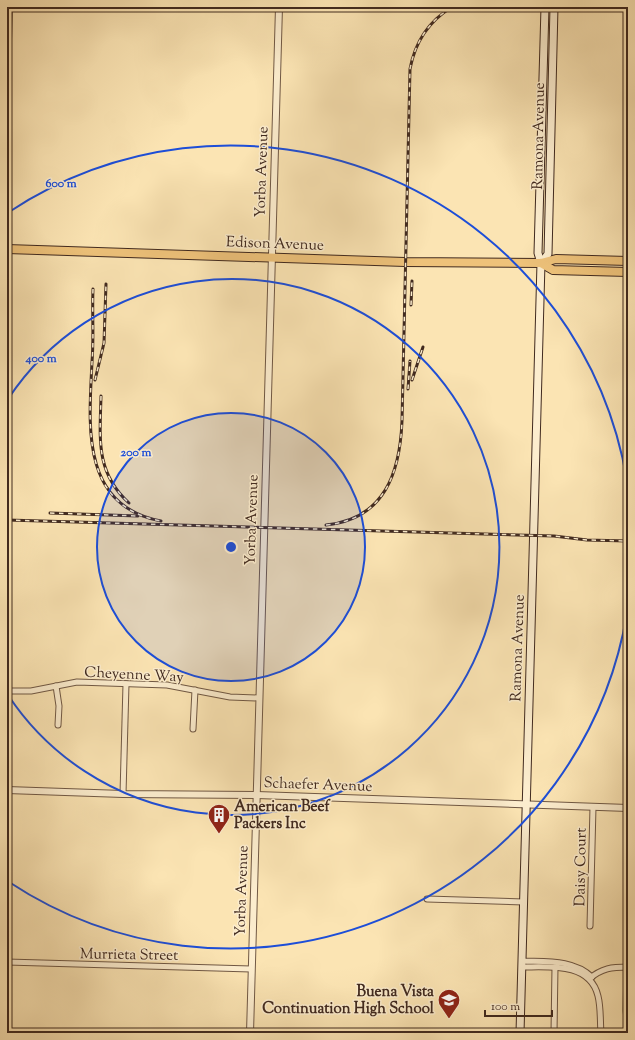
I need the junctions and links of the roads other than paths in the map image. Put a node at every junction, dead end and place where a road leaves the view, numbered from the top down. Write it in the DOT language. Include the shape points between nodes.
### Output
graph roads {
  1 [pos="9,7"];
  2 [pos="279,7"];
  3 [pos="545,7"];
  4 [pos="554,7"];
  5 [pos="7,72"];
  6 [pos="7,249"];
  7 [pos="271,256"];
  8 [pos="628,261"];
  9 [pos="541,263"];
  10 [pos="628,272"];
  11 [pos="126,684"];
  12 [pos="56,686"];
  13 [pos="195,690"];
  14 [pos="7,691"];
  15 [pos="259,698"];
  16 [pos="58,725"];
  17 [pos="192,729"];
  18 [pos="7,790"];
  19 [pos="122,794"];
  20 [pos="257,795"];
  21 [pos="526,804"];
  22 [pos="593,807"];
  23 [pos="628,808"];
  24 [pos="427,899"];
  25 [pos="524,902"];
  26 [pos="590,926"];
  27 [pos="7,962"];
  28 [pos="522,964"];
  29 [pos="555,967"];
  30 [pos="628,967"];
  31 [pos="251,969"];
  32 [pos="590,978"];
  33 [pos="250,1033"];
  34 [pos="520,1033"];
  35 [pos="554,1033"];
  36 [pos="601,1033"];
  1 -- 5 [label="street"];
  2 -- 7 [label="street, Yorba Avenue"];
  3 -- 9 [label="main road, Ramona Avenue" via="538,247"];
  4 -- 9 [label="main road, Ramona Avenue" via="548,254"];
  6 -- 7 [label="main road, Edison Avenue"];
  7 -- 9 [label="main road, Edison Avenue" via="405,262"];
  7 -- 15 [label="street, Yorba Avenue"];
  8 -- 9 [label="main road, Edison Avenue" via="556,259"];
  9 -- 10 [label="main road, Edison Avenue" via="553,270"];
  9 -- 21 [label="main road, Ramona Avenue"];
  11 -- 12 [label="street, Cheyenne Way" via="76,682"];
  11 -- 13 [label="street, Cheyenne Way" via="167,685"];
  11 -- 19 [label="street"];
  12 -- 14 [label="street, Cheyenne Way" via="31,691"];
  12 -- 16 [label="street"];
  13 -- 15 [label="street, Cheyenne Way" via="230,697"];
  13 -- 17 [label="street"];
  15 -- 20 [label="street, Yorba Avenue"];
  18 -- 19 [label="street, Schaefer Avenue"];
  19 -- 20 [label="street, Schaefer Avenue"];
  20 -- 21 [label="street, Schaefer Avenue"];
  20 -- 31 [label="street, Yorba Avenue"];
  21 -- 22 [label="street, Schaefer Avenue"];
  21 -- 25 [label="main road, Ramona Avenue"];
  22 -- 23 [label="street, Schaefer Avenue"];
  22 -- 26 [label="street, Daisy Court"];
  24 -- 25 [label="street"];
  25 -- 28 [label="main road, Ramona Avenue"];
  27 -- 31 [label="street, Murrieta Street"];
  28 -- 29 [label="street"];
  28 -- 32 [label="street" via="571,964 580,968"];
  28 -- 34 [label="main road, Ramona Avenue"];
  29 -- 32 [label="street" via="576,971"];
  29 -- 35 [label="street"];
  30 -- 32 [label="street" via="602,970"];
  31 -- 33 [label="street, Yorba Avenue"];
  32 -- 36 [label="street" via="598,996"];
}
